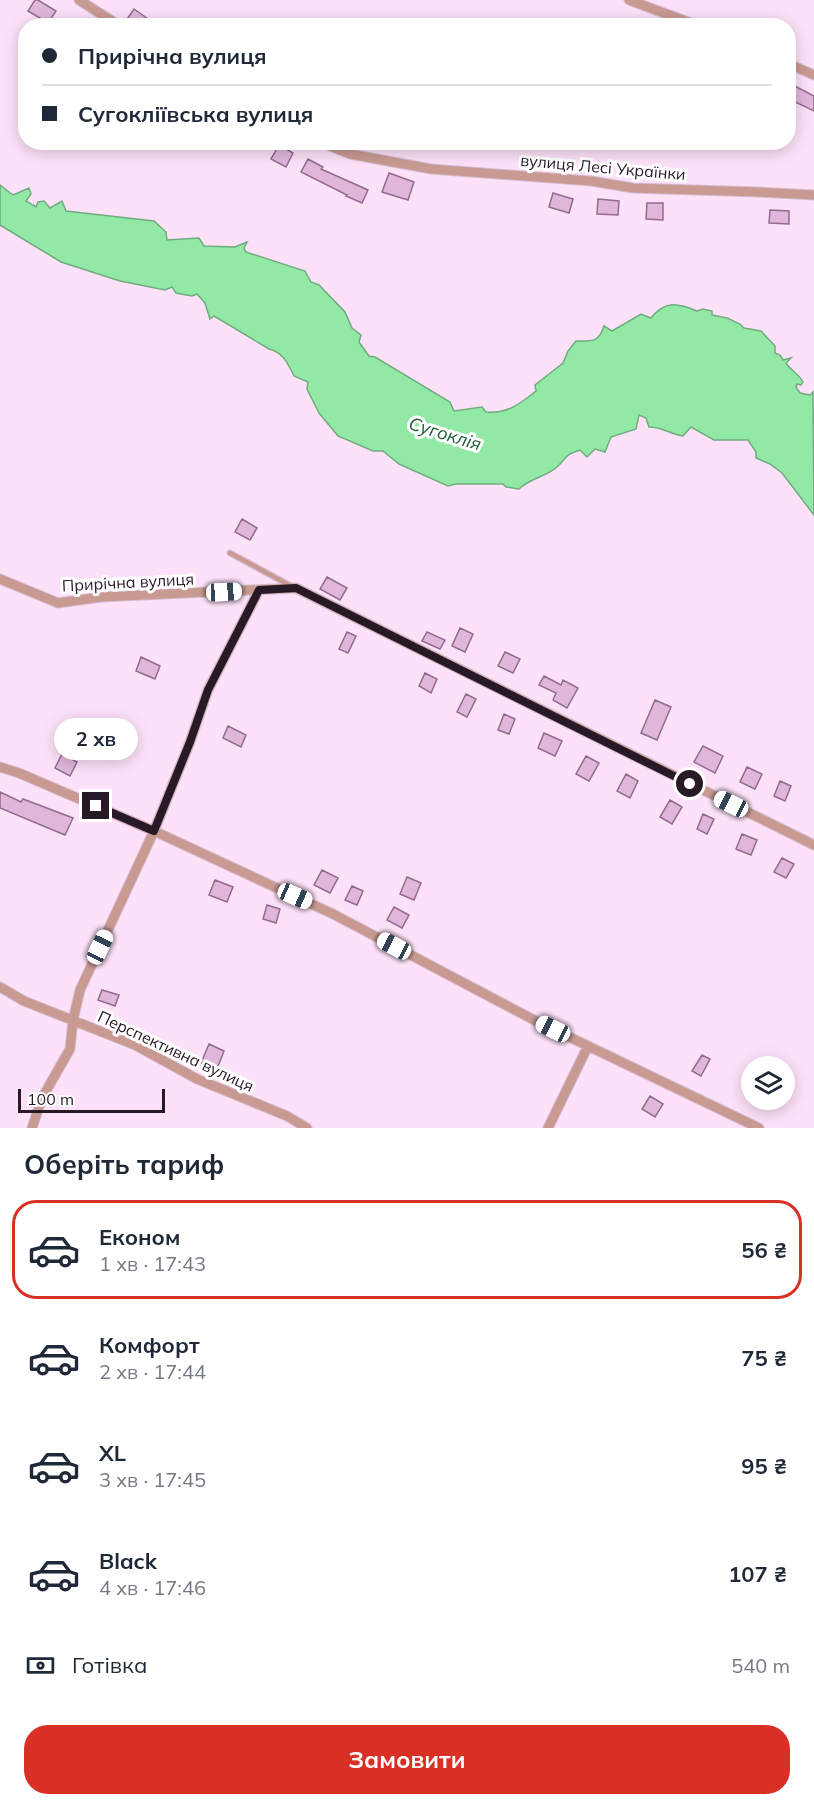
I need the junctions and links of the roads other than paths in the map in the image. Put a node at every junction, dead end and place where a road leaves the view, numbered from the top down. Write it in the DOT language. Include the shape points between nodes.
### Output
graph roads {
  1 [pos="79,0"];
  2 [pos="629,0"];
  3 [pos="107,18"];
  4 [pos="677,18"];
  5 [pos="796,67"];
  6 [pos="814,75"];
  7 [pos="340,150"];
  8 [pos="814,195"];
  9 [pos="230,553"];
  10 [pos="0,579"];
  11 [pos="296,588"];
  12 [pos="259,590"];
  13 [pos="0,767"];
  14 [pos="154,831"];
  15 [pos="814,845"];
  16 [pos="0,987"];
  17 [pos="73,1020"];
  18 [pos="588,1046"];
  19 [pos="32,1128"];
  20 [pos="307,1128"];
  21 [pos="548,1128"];
  22 [pos="759,1128"];
  1 -- 3 [label="street"];
  2 -- 4 [label="street"];
  5 -- 6 [label="street"];
  7 -- 8 [label="street, вулиця Лесі Українки" via="431,169 591,181 633,188"];
  9 -- 11 [label="lane"];
  10 -- 12 [label="street, Прирічна вулиця" via="58,603 101,597"];
  11 -- 12 [label="street, Прирічна вулиця"];
  11 -- 15 [label="street, Прирічна вулиця"];
  12 -- 14 [label="street" via="208,690"];
  13 -- 14 [label="street"];
  14 -- 17 [label="street" via="80,990"];
  14 -- 18 [label="street" via="333,914"];
  16 -- 17 [label="street, Перспективна вулиця"];
  17 -- 19 [label="street" via="70,1049 42,1098"];
  17 -- 20 [label="street, Перспективна вулиця" via="135,1045 197,1079"];
  18 -- 21 [label="street"];
  18 -- 22 [label="street"];
}
